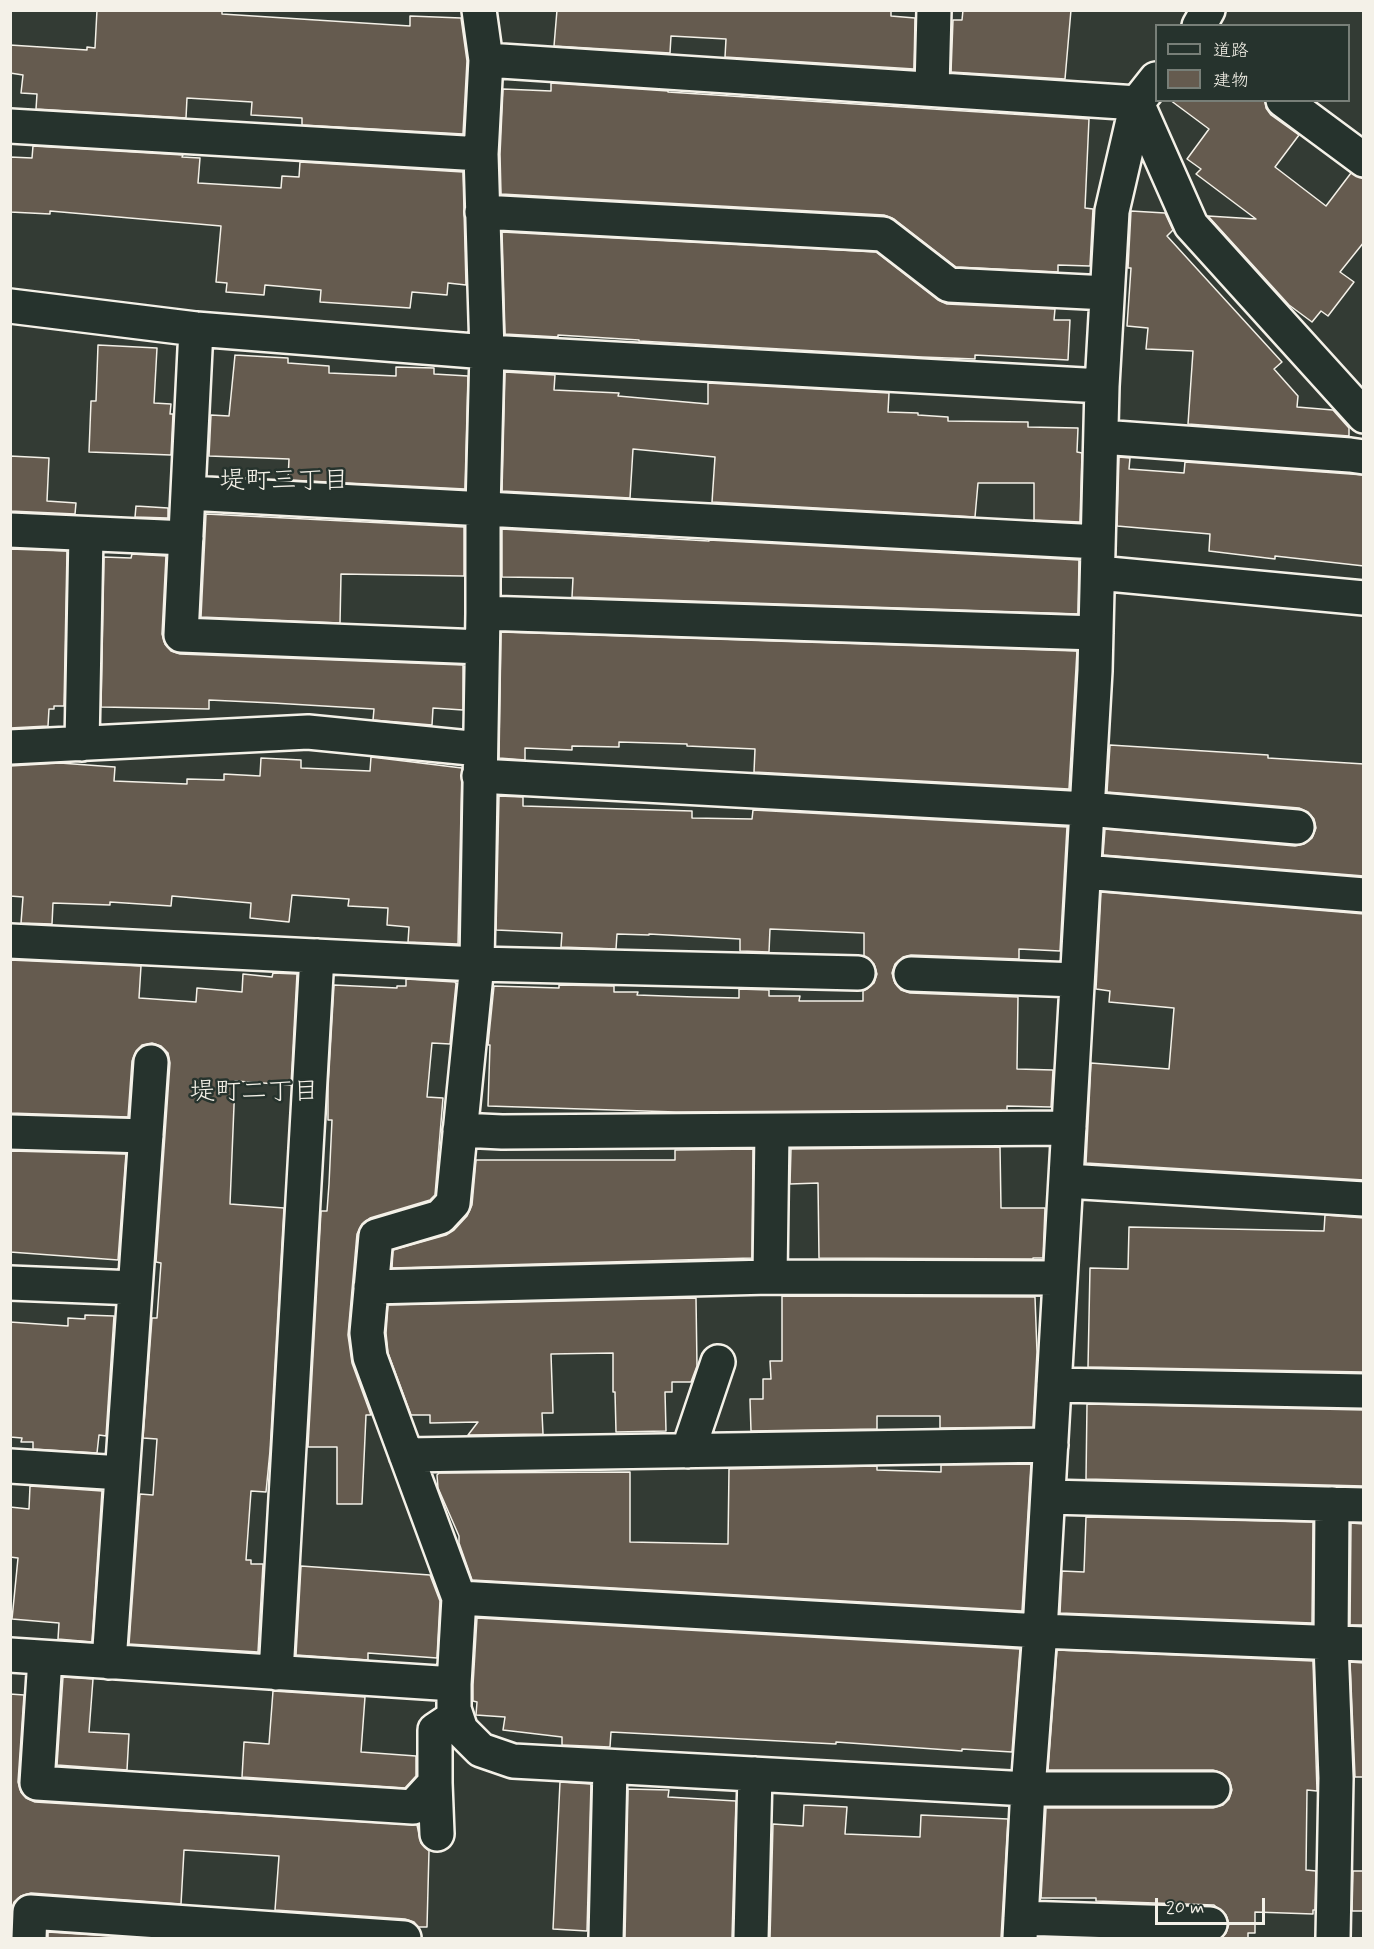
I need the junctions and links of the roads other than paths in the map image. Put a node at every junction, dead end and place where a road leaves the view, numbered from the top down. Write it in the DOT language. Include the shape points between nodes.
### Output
graph roads {
  1 [pos="479,10"];
  2 [pos="934,10"];
  3 [pos="1208,10"];
  4 [pos="1200,24"];
  5 [pos="486,60"];
  6 [pos="932,89"];
  7 [pos="1147,91"];
  8 [pos="1286,102"];
  9 [pos="10,126"];
  10 [pos="481,154"];
  11 [pos="1364,160"];
  12 [pos="483,212"];
  13 [pos="1107,293"];
  14 [pos="10,306"];
  15 [pos="196,329"];
  16 [pos="487,352"];
  17 [pos="1102,386"];
  18 [pos="1364,416"];
  19 [pos="1101,437"];
  20 [pos="1364,457"];
  21 [pos="188,493"];
  22 [pos="483,509"];
  23 [pos="10,530"];
  24 [pos="86,534"];
  25 [pos="186,538"];
  26 [pos="1098,557"];
  27 [pos="1364,598"];
  28 [pos="483,613"];
  29 [pos="1096,633"];
  30 [pos="483,647"];
  31 [pos="82,744"];
  32 [pos="10,747"];
  33 [pos="480,763"];
  34 [pos="1087,809"];
  35 [pos="1297,827"];
  36 [pos="1084,872"];
  37 [pos="1364,895"];
  38 [pos="10,941"];
  39 [pos="317,956"];
  40 [pos="477,963"];
  41 [pos="858,973"];
  42 [pos="911,974"];
  43 [pos="1077,980"];
  44 [pos="151,1062"];
  45 [pos="1069,1128"];
  46 [pos="460,1130"];
  47 [pos="772,1131"];
  48 [pos="10,1132"];
  49 [pos="146,1136"];
  50 [pos="1066,1181"];
  51 [pos="1364,1199"];
  52 [pos="770,1277"];
  53 [pos="1060,1278"];
  54 [pos="10,1283"];
  55 [pos="371,1287"];
  56 [pos="135,1288"];
  57 [pos="718,1362"];
  58 [pos="1054,1385"];
  59 [pos="1364,1391"];
  60 [pos="1051,1445"];
  61 [pos="688,1451"];
  62 [pos="406,1455"];
  63 [pos="10,1467"];
  64 [pos="122,1473"];
  65 [pos="1048,1497"];
  66 [pos="1348,1504"];
  67 [pos="459,1598"];
  68 [pos="1040,1631"];
  69 [pos="1331,1644"];
  70 [pos="1364,1644"];
  71 [pos="10,1655"];
  72 [pos="45,1658"];
  73 [pos="109,1662"];
  74 [pos="276,1673"];
  75 [pos="455,1700"];
  76 [pos="610,1767"];
  77 [pos="755,1774"];
  78 [pos="435,1784"];
  79 [pos="1028,1789"];
  80 [pos="1213,1789"];
  81 [pos="437,1834"];
  82 [pos="1210,1924"];
  83 [pos="1020,1928"];
  84 [pos="29,1938"];
  85 [pos="404,1938"];
  86 [pos="606,1938"];
  87 [pos="751,1938"];
  88 [pos="1333,1938"];
  1 -- 5 [label="street"];
  2 -- 6 [label="street"];
  3 -- 4 [label="street"];
  5 -- 6 [label="street"];
  5 -- 10 [label="street"];
  6 -- 7 [label="street"];
  7 -- 13 [label="street" via="1112,211"];
  7 -- 18 [label="street" via="1191,225"];
  8 -- 11 [label="street"];
  9 -- 10 [label="street"];
  10 -- 12 [label="street"];
  12 -- 13 [label="street" via="883,234 949,285"];
  12 -- 16 [label="street"];
  13 -- 17 [label="street"];
  14 -- 15 [label="street"];
  15 -- 16 [label="street"];
  15 -- 21 [label="street"];
  16 -- 17 [label="street"];
  16 -- 22 [label="street"];
  17 -- 19 [label="street"];
  19 -- 20 [label="street"];
  19 -- 26 [label="street"];
  21 -- 22 [label="street"];
  21 -- 25 [label="street"];
  22 -- 26 [label="street"];
  22 -- 28 [label="street"];
  23 -- 24 [label="street"];
  24 -- 25 [label="street"];
  24 -- 31 [label="street"];
  25 -- 30 [label="street" via="181,635"];
  26 -- 27 [label="street"];
  26 -- 29 [label="street"];
  28 -- 29 [label="street"];
  28 -- 30 [label="street"];
  29 -- 34 [label="street"];
  30 -- 33 [label="street"];
  31 -- 32 [label="street"];
  31 -- 33 [label="street" via="308,732"];
  33 -- 34 [label="street"];
  33 -- 40 [label="street"];
  34 -- 35 [label="street"];
  34 -- 36 [label="street"];
  36 -- 37 [label="street"];
  36 -- 43 [label="street"];
  38 -- 39 [label="street"];
  39 -- 40 [label="street"];
  39 -- 74 [label="street"];
  40 -- 41 [label="street"];
  40 -- 46 [label="street"];
  42 -- 43 [label="street"];
  43 -- 45 [label="street"];
  44 -- 49 [label="street"];
  45 -- 47 [label="street"];
  45 -- 50 [label="street"];
  46 -- 47 [label="street"];
  46 -- 55 [label="street" via="453,1203 440,1217 376,1236"];
  47 -- 52 [label="street"];
  48 -- 49 [label="street"];
  49 -- 56 [label="street"];
  50 -- 51 [label="street"];
  50 -- 53 [label="street"];
  52 -- 53 [label="street"];
  52 -- 55 [label="street"];
  53 -- 58 [label="street"];
  54 -- 56 [label="street"];
  55 -- 62 [label="street" via="367,1333 370,1357"];
  56 -- 64 [label="street"];
  57 -- 61 [label="street"];
  58 -- 59 [label="street"];
  58 -- 60 [label="street"];
  60 -- 61 [label="street"];
  60 -- 65 [label="street"];
  61 -- 62 [label="street"];
  62 -- 67 [label="street"];
  63 -- 64 [label="street"];
  64 -- 73 [label="street"];
  65 -- 66 [label="street"];
  65 -- 68 [label="street"];
  66 -- 69 [label="street"];
  67 -- 68 [label="street"];
  67 -- 75 [label="street"];
  68 -- 69 [label="street"];
  68 -- 79 [label="street"];
  69 -- 70 [label="street"];
  69 -- 88 [label="street" via="1336,1778"];
  71 -- 72 [label="street"];
  72 -- 73 [label="street"];
  72 -- 78 [label="street" via="37,1783 413,1807"];
  73 -- 74 [label="street"];
  74 -- 75 [label="street"];
  75 -- 76 [label="street" via="462,1730 482,1750 513,1761"];
  75 -- 78 [label="street" via="435,1730"];
  76 -- 77 [label="street"];
  76 -- 86 [label="street"];
  77 -- 79 [label="street"];
  77 -- 87 [label="street"];
  78 -- 81 [label="street"];
  79 -- 80 [label="street"];
  79 -- 83 [label="street"];
  82 -- 83 [label="street"];
  84 -- 85 [label="street" via="30,1912"];
}
